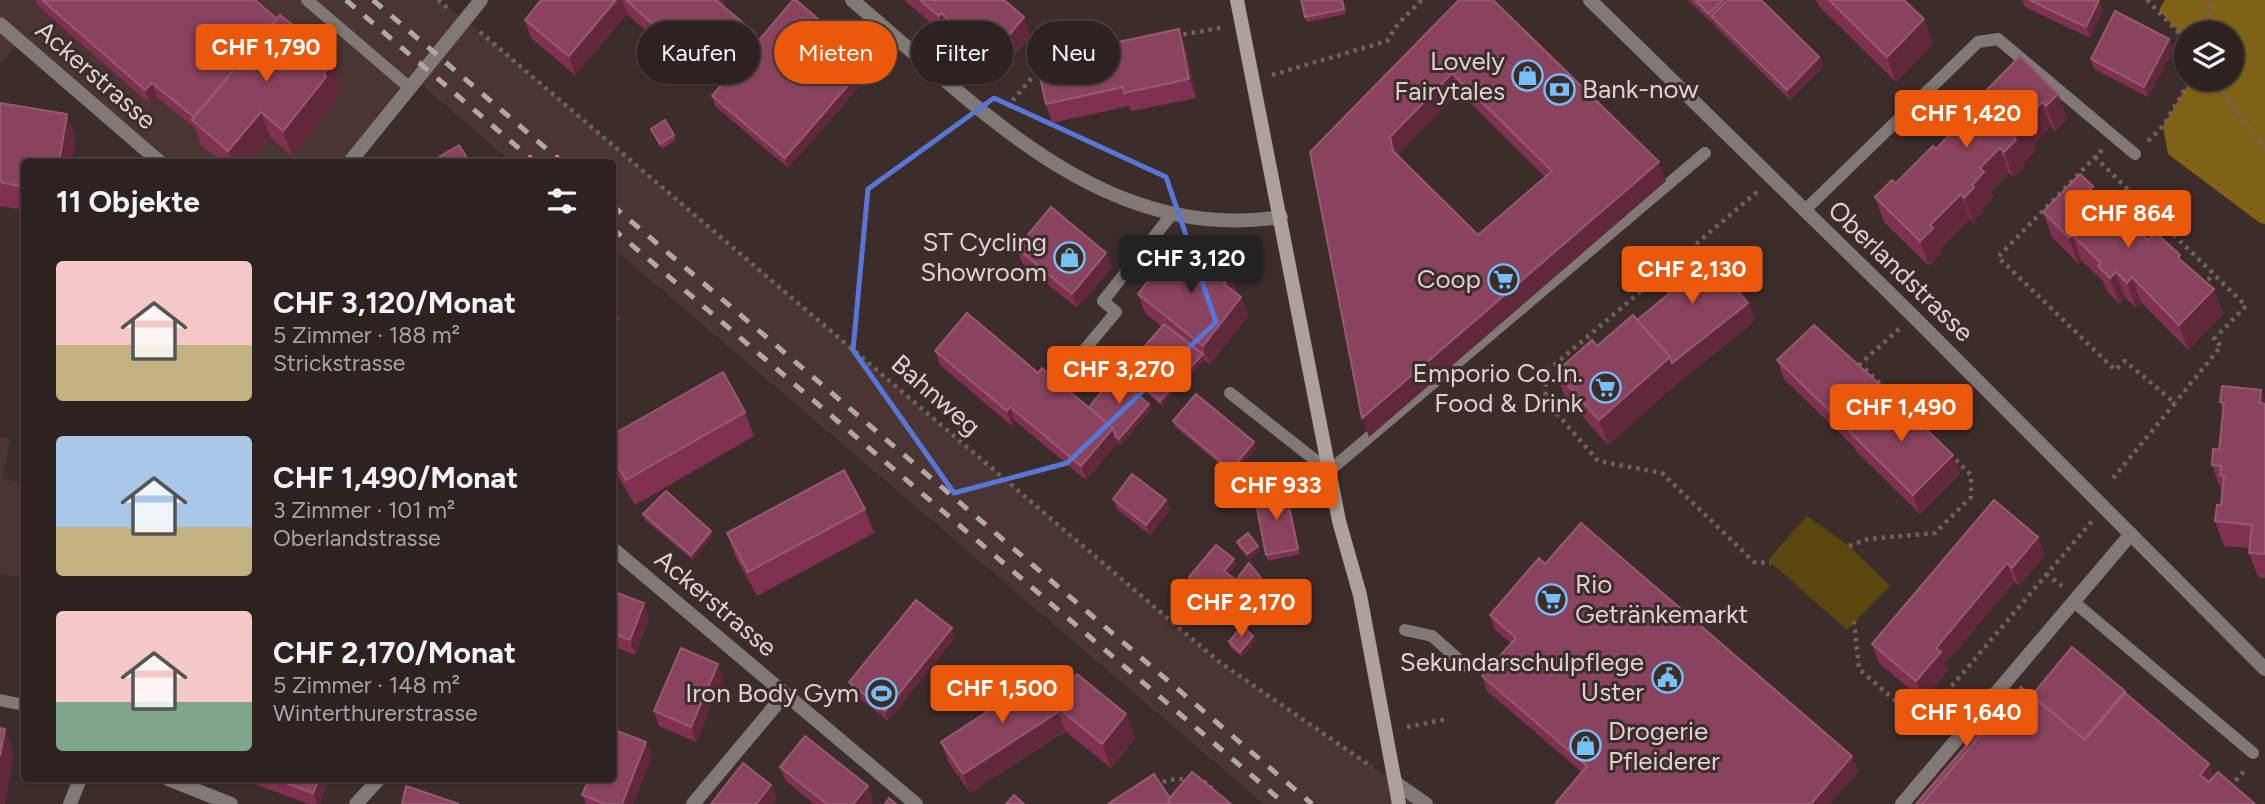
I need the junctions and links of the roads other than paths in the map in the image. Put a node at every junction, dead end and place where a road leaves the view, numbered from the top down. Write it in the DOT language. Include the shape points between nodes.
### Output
graph roads {
  1 [pos="307,0"];
  2 [pos="481,0"];
  3 [pos="852,0"];
  4 [pos="1237,0"];
  5 [pos="1590,0"];
  6 [pos="0,24"];
  7 [pos="410,88"];
  8 [pos="1706,153"];
  9 [pos="2135,154"];
  10 [pos="156,159"];
  11 [pos="352,159"];
  12 [pos="1804,211"];
  13 [pos="1172,214"];
  14 [pos="1281,217"];
  15 [pos="1060,379"];
  16 [pos="1230,393"];
  17 [pos="1329,471"];
  18 [pos="2132,534"];
  19 [pos="616,551"];
  20 [pos="2074,602"];
  21 [pos="1405,630"];
  22 [pos="1467,667"];
  23 [pos="2265,669"];
  24 [pos="785,694"];
  25 [pos="0,700"];
  26 [pos="21,704"];
  27 [pos="2252,759"];
  28 [pos="79,782"];
  29 [pos="176,782"];
  30 [pos="376,782"];
  31 [pos="1396,783"];
  32 [pos="70,804"];
  33 [pos="231,804"];
  34 [pos="356,804"];
  35 [pos="693,804"];
  36 [pos="916,804"];
  37 [pos="1399,804"];
  38 [pos="1426,804"];
  39 [pos="1902,804"];
  1 -- 7 [label="lane"];
  2 -- 7 [label="street"];
  3 -- 13 [label="street" via="1043,158 1123,199"];
  4 -- 14 [label="main road"];
  5 -- 12 [label="street, Oberlandstrasse"];
  6 -- 10 [label="street, Ackerstrasse"];
  7 -- 11 [label="street"];
  8 -- 17 [label="lane"];
  9 -- 12 [label="lane" via="1998,39 1978,42"];
  12 -- 18 [label="street, Oberlandstrasse"];
  13 -- 14 [label="street" via="1222,221"];
  13 -- 15 [label="lane" via="1103,301 1116,312"];
  14 -- 17 [label="main road"];
  16 -- 17 [label="lane"];
  17 -- 31 [label="main road" via="1360,595"];
  18 -- 20 [label="street"];
  18 -- 23 [label="street, Oberlandstrasse"];
  19 -- 24 [label="street, Ackerstrasse"];
  20 -- 27 [label="lane"];
  20 -- 39 [label="street"];
  21 -- 22 [label="lane" via="1432,636"];
  24 -- 35 [label="street"];
  24 -- 36 [label="street, Ackerstrasse"];
  25 -- 26 [label="lane"];
  28 -- 32 [label="street"];
  29 -- 33 [label="street"];
  30 -- 34 [label="street"];
  31 -- 37 [label="main road"];
  31 -- 38 [label="street"];
}
